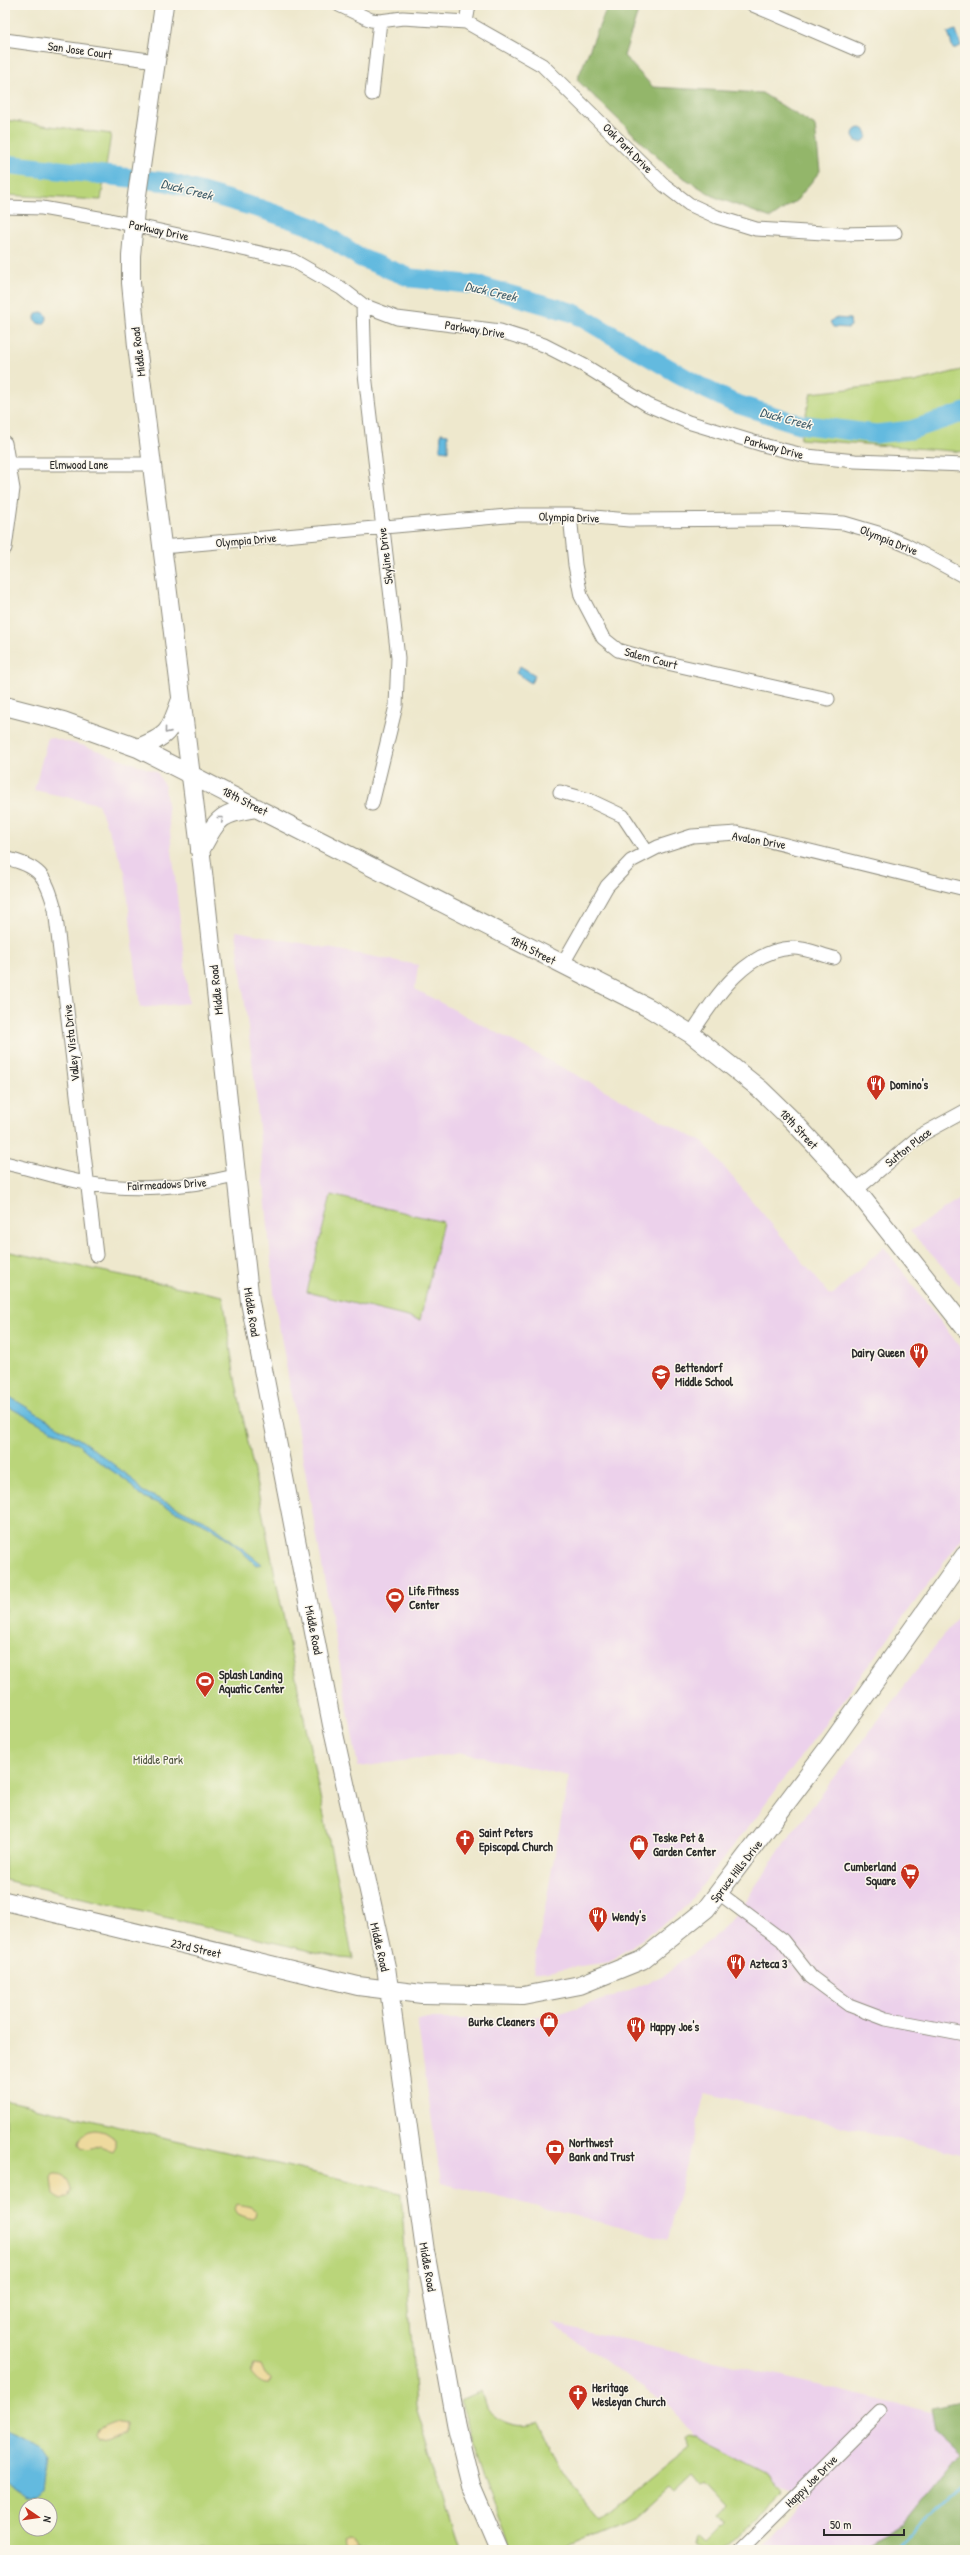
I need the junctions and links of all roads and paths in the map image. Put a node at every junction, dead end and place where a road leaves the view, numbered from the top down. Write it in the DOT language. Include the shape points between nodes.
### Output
graph roads {
  1 [pos="164,5"];
  2 [pos="339,5"];
  3 [pos="469,5"];
  4 [pos="753,5"];
  5 [pos="380,21"];
  6 [pos="466,22"];
  7 [pos="5,40"];
  8 [pos="858,50"];
  9 [pos="156,61"];
  10 [pos="372,94"];
  11 [pos="5,206"];
  12 [pos="135,217"];
  13 [pos="895,234"];
  14 [pos="362,305"];
  15 [pos="5,443"];
  16 [pos="7,464"];
  17 [pos="152,464"];
  18 [pos="965,466"];
  19 [pos="570,515"];
  20 [pos="382,529"];
  21 [pos="5,548"];
  22 [pos="162,548"];
  23 [pos="965,577"];
  24 [pos="181,699"];
  25 [pos="828,699"];
  26 [pos="5,706"];
  27 [pos="138,748"];
  28 [pos="190,774"];
  29 [pos="560,792"];
  30 [pos="372,804"];
  31 [pos="257,808"];
  32 [pos="200,851"];
  33 [pos="647,852"];
  34 [pos="5,858"];
  35 [pos="965,889"];
  36 [pos="834,958"];
  37 [pos="562,965"];
  38 [pos="691,1034"];
  39 [pos="965,1111"];
  40 [pos="5,1163"];
  41 [pos="235,1176"];
  42 [pos="86,1183"];
  43 [pos="856,1190"];
  44 [pos="96,1255"];
  45 [pos="965,1328"];
  46 [pos="965,1555"];
  47 [pos="719,1893"];
  48 [pos="5,1901"];
  49 [pos="389,1990"];
  50 [pos="965,2034"];
  51 [pos="880,2411"];
  52 [pos="499,2550"];
  53 [pos="740,2550"];
  1 -- 9 [label="main road, Middle Road"];
  2 -- 5 [label="street, Oak Park Drive" via="371,20"];
  3 -- 6 [label="street"];
  4 -- 8 [label="street"];
  5 -- 6 [label="street, Oak Park Drive" via="403,18"];
  5 -- 10 [label="street"];
  6 -- 13 [label="street, Oak Park Drive" via="542,65 664,185 689,204 717,217 756,229"];
  7 -- 9 [label="street, San Jose Court"];
  9 -- 12 [label="main road, Middle Road"];
  11 -- 12 [label="street, Parkway Drive"];
  12 -- 14 [label="street, Parkway Drive" via="292,260 335,284"];
  12 -- 17 [label="main road, Middle Road" via="131,283"];
  14 -- 18 [label="street, Parkway Drive" via="397,318 500,331 544,345 648,405 688,422 767,446 807,456 855,462"];
  14 -- 20 [label="street, Skyline Drive" via="365,374"];
  15 -- 16 [label="street"];
  16 -- 17 [label="street, Elmwood Lane"];
  16 -- 21 [label="street" via="13,489"];
  17 -- 22 [label="main road, Middle Road"];
  19 -- 20 [label="street, Olympia Drive" via="518,515"];
  19 -- 23 [label="street, Olympia Drive" via="629,520 777,518 844,523 906,545"];
  19 -- 25 [label="street, Salem Court" via="581,596 603,638 618,650"];
  20 -- 22 [label="street, Olympia Drive"];
  20 -- 30 [label="street, Skyline Drive" via="397,666 396,706"];
  22 -- 24 [label="main road, Middle Road"];
  24 -- 27 [label="main road, Middle Road, one-way" via="171,727 166,733 158,740"];
  24 -- 28 [label="main road, Middle Road"];
  26 -- 27 [label="main road, 18th Street" via="63,721"];
  27 -- 28 [label="main road, 18th Street"];
  28 -- 31 [label="main road, 18th Street"];
  28 -- 32 [label="main road, Middle Road"];
  29 -- 33 [label="street" via="589,800 623,816"];
  32 -- 31 [label="main road, one-way" via="215,824 226,815 233,811"];
  31 -- 37 [label="main road, 18th Street"];
  32 -- 41 [label="main road, Middle Road"];
  33 -- 35 [label="street, Avalon Drive" via="692,836 737,833"];
  33 -- 37 [label="street, Avalon Drive" via="631,861 607,886"];
  34 -- 42 [label="street, Valley Vista Drive" via="25,863 42,875 48,884 55,909"];
  36 -- 38 [label="street" via="793,948 772,953 743,969 721,989"];
  37 -- 38 [label="main road, 18th Street" via="650,1008"];
  38 -- 43 [label="main road, 18th Street" via="760,1089"];
  39 -- 43 [label="street, Sutton Place" via="921,1134"];
  40 -- 42 [label="street, Fairmeadows Drive"];
  41 -- 42 [label="street, Fairmeadows Drive" via="212,1182 142,1188"];
  41 -- 49 [label="main road, Middle Road" via="259,1352 332,1725"];
  42 -- 44 [label="street, Valley Vista Drive"];
  43 -- 45 [label="main road, 18th Street"];
  46 -- 47 [label="main road, Spruce Hills Drive" via="882,1674"];
  47 -- 49 [label="main road, Spruce Hills Drive" via="694,1920 648,1956 580,1986 523,1996 422,1994"];
  47 -- 50 [label="street" via="782,1940 811,1977 849,2005 886,2019"];
  48 -- 49 [label="main road, 23rd Street" via="358,1986"];
  49 -- 52 [label="main road, Middle Road" via="425,2251 458,2428 471,2485"];
  51 -- 53 [label="street, Happy Joe Drive"];
}
